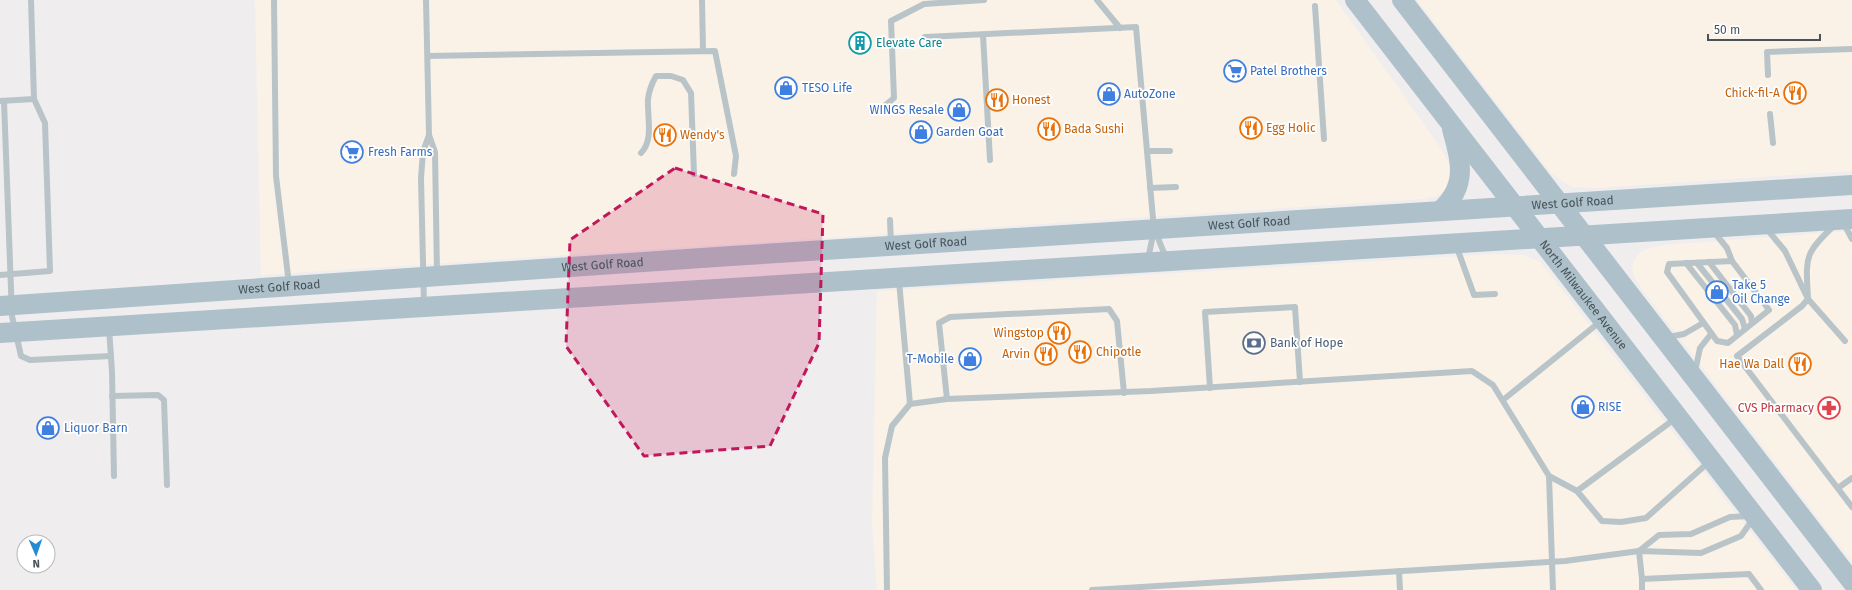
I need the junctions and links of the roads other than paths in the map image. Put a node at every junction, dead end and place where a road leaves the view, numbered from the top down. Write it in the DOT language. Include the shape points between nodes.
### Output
graph roads {
  1 [pos="31,0"];
  2 [pos="274,0"];
  3 [pos="426,0"];
  4 [pos="702,0"];
  5 [pos="984,0"];
  6 [pos="1097,0"];
  7 [pos="1355,0"];
  8 [pos="1402,0"];
  9 [pos="924,2"];
  10 [pos="1315,6"];
  11 [pos="1120,28"];
  12 [pos="983,35"];
  13 [pos="925,37"];
  14 [pos="1852,49"];
  15 [pos="703,50"];
  16 [pos="428,56"];
  17 [pos="1768,75"];
  18 [pos="34,99"];
  19 [pos="2,101"];
  20 [pos="883,107"];
  21 [pos="1770,114"];
  22 [pos="1451,123"];
  23 [pos="430,135"];
  24 [pos="1324,139"];
  25 [pos="1773,143"];
  26 [pos="1170,151"];
  27 [pos="1147,152"];
  28 [pos="640,154"];
  29 [pos="990,160"];
  30 [pos="694,174"];
  31 [pos="734,174"];
  32 [pos="1852,185"];
  33 [pos="1176,187"];
  34 [pos="1150,188"];
  35 [pos="1560,203"];
  36 [pos="1515,206"];
  37 [pos="1440,211"];
  38 [pos="1847,219"];
  39 [pos="890,220"];
  40 [pos="1762,224"];
  41 [pos="1710,228"];
  42 [pos="1154,230"];
  43 [pos="1584,235"];
  44 [pos="1539,238"];
  45 [pos="1852,239"];
  46 [pos="1456,243"];
  47 [pos="891,247"];
  48 [pos="1168,261"];
  49 [pos="1732,261"];
  50 [pos="1709,262"];
  51 [pos="1148,263"];
  52 [pos="1686,263"];
  53 [pos="1697,263"];
  54 [pos="11,274"];
  55 [pos="0,275"];
  56 [pos="431,277"];
  57 [pos="899,279"];
  58 [pos="290,286"];
  59 [pos="1495,294"];
  60 [pos="1808,299"];
  61 [pos="6,305"];
  62 [pos="424,308"];
  63 [pos="1602,320"];
  64 [pos="1703,323"];
  65 [pos="1752,323"];
  66 [pos="109,327"];
  67 [pos="1745,329"];
  68 [pos="8,332"];
  69 [pos="1711,334"];
  70 [pos="1737,335"];
  71 [pos="1664,338"];
  72 [pos="1845,341"];
  73 [pos="111,356"];
  74 [pos="1694,376"];
  75 [pos="1300,382"];
  76 [pos="1210,388"];
  77 [pos="1124,392"];
  78 [pos="112,396"];
  79 [pos="947,400"];
  80 [pos="1502,400"];
  81 [pos="910,404"];
  82 [pos="1678,417"];
  83 [pos="1711,460"];
  84 [pos="114,476"];
  85 [pos="1549,476"];
  86 [pos="1852,478"];
  87 [pos="167,485"];
  88 [pos="1838,488"];
  89 [pos="1577,491"];
  90 [pos="1852,507"];
  91 [pos="1755,516"];
  92 [pos="1639,552"];
  93 [pos="1552,562"];
  94 [pos="1399,571"];
  95 [pos="1642,579"];
  96 [pos="1852,582"];
  97 [pos="887,590"];
  98 [pos="1092,590"];
  99 [pos="1400,590"];
  100 [pos="1553,590"];
  101 [pos="1642,590"];
  102 [pos="1761,590"];
  103 [pos="1812,590"];
  1 -- 18 [label="lane"];
  2 -- 58 [label="lane" via="276,176"];
  3 -- 16 [label="lane"];
  4 -- 15 [label="lane"];
  5 -- 9 [label="lane"];
  6 -- 11 [label="lane"];
  7 -- 22 [label="main road, North Milwaukee Avenue"];
  8 -- 35 [label="main road"];
  9 -- 20 [label="lane" via="891,21 894,98"];
  10 -- 24 [label="lane"];
  11 -- 12 [label="lane"];
  11 -- 27 [label="lane" via="1136,28"];
  12 -- 13 [label="lane"];
  12 -- 29 [label="lane"];
  14 -- 17 [label="lane" via="1767,52"];
  15 -- 16 [label="lane"];
  15 -- 31 [label="lane" via="715,51 736,156"];
  16 -- 23 [label="lane"];
  18 -- 19 [label="lane"];
  18 -- 54 [label="lane" via="45,123 50,270"];
  19 -- 54 [label="lane"];
  21 -- 25 [label="lane"];
  22 -- 36 [label="main road, North Milwaukee Avenue"];
  22 -- 37 [label="main road" via="1461,178 1454,198"];
  23 -- 56 [label="lane" via="435,152"];
  23 -- 56 [label="lane" via="423,152 422,178"];
  26 -- 27 [label="lane"];
  27 -- 34 [label="lane"];
  28 -- 30 [label="lane" via="648,144 648,99 656,76 671,76 683,80 691,93"];
  32 -- 35 [label="main road, West Golf Road"];
  33 -- 34 [label="lane"];
  34 -- 42 [label="lane"];
  35 -- 36 [label="main road, West Golf Road"];
  35 -- 43 [label="main road"];
  36 -- 37 [label="main road, West Golf Road"];
  36 -- 44 [label="main road, North Milwaukee Avenue"];
  37 -- 42 [label="main road, West Golf Road"];
  38 -- 40 [label="main road"];
  38 -- 45 [label="lane"];
  38 -- 60 [label="lane" via="1816,242 1806,260"];
  39 -- 47 [label="lane"];
  40 -- 41 [label="main road"];
  40 -- 60 [label="lane" via="1785,251"];
  41 -- 43 [label="main road"];
  41 -- 49 [label="lane" via="1727,248"];
  42 -- 47 [label="main road, West Golf Road"];
  42 -- 48 [label="lane"];
  42 -- 51 [label="lane"];
  43 -- 44 [label="main road"];
  43 -- 71 [label="main road"];
  44 -- 46 [label="main road"];
  44 -- 63 [label="main road, North Milwaukee Avenue"];
  46 -- 48 [label="main road"];
  46 -- 59 [label="lane" via="1474,295"];
  47 -- 56 [label="main road, West Golf Road"];
  48 -- 51 [label="main road"];
  49 -- 50 [label="lane"];
  49 -- 65 [label="lane" via="1769,310"];
  50 -- 53 [label="lane"];
  50 -- 65 [label="lane" via="1751,316"];
  51 -- 57 [label="main road"];
  52 -- 53 [label="lane"];
  52 -- 64 [label="lane" via="1669,264 1668,272"];
  52 -- 70 [label="lane" via="1735,325"];
  53 -- 67 [label="lane" via="1742,319"];
  54 -- 55 [label="lane"];
  54 -- 61 [label="lane"];
  56 -- 58 [label="main road, West Golf Road"];
  56 -- 62 [label="lane"];
  57 -- 62 [label="main road"];
  57 -- 81 [label="lane"];
  58 -- 61 [label="main road, West Golf Road"];
  60 -- 72 [label="lane"];
  60 -- 88 [label="lane" via="1737,356"];
  61 -- 68 [label="lane"];
  62 -- 66 [label="main road"];
  63 -- 80 [label="lane"];
  63 -- 82 [label="main road, North Milwaukee Avenue"];
  64 -- 69 [label="lane"];
  64 -- 71 [label="lane" via="1684,334"];
  65 -- 67 [label="lane"];
  66 -- 68 [label="main road"];
  66 -- 73 [label="lane"];
  67 -- 70 [label="lane"];
  68 -- 73 [label="lane" via="21,356 30,360"];
  69 -- 70 [label="lane" via="1717,341 1728,343"];
  69 -- 74 [label="lane" via="1700,348"];
  71 -- 74 [label="main road"];
  73 -- 78 [label="lane"];
  74 -- 96 [label="main road"];
  75 -- 76 [label="lane"];
  75 -- 76 [label="lane" via="1295,307 1205,312"];
  75 -- 80 [label="lane" via="1472,371 1494,385"];
  76 -- 77 [label="lane"];
  77 -- 79 [label="lane"];
  77 -- 79 [label="lane" via="1117,321 1109,309 1101,309 950,317 939,323"];
  78 -- 84 [label="lane"];
  78 -- 87 [label="lane" via="158,395 164,400"];
  79 -- 81 [label="lane"];
  80 -- 85 [label="lane"];
  81 -- 97 [label="lane" via="892,426 885,458"];
  82 -- 83 [label="main road, North Milwaukee Avenue"];
  82 -- 89 [label="lane"];
  83 -- 89 [label="lane" via="1646,518 1621,522 1602,521"];
  83 -- 91 [label="main road, North Milwaukee Avenue"];
  85 -- 89 [label="lane"];
  85 -- 93 [label="lane"];
  86 -- 88 [label="lane"];
  88 -- 90 [label="lane"];
  91 -- 92 [label="lane" via="1730,517 1691,534 1659,535"];
  91 -- 92 [label="lane" via="1741,536 1701,553"];
  91 -- 103 [label="main road, North Milwaukee Avenue"];
  92 -- 93 [label="lane"];
  92 -- 95 [label="lane"];
  93 -- 94 [label="lane"];
  93 -- 100 [label="lane"];
  94 -- 98 [label="lane"];
  94 -- 99 [label="lane"];
  95 -- 101 [label="lane"];
  95 -- 102 [label="lane" via="1749,574"];
}
